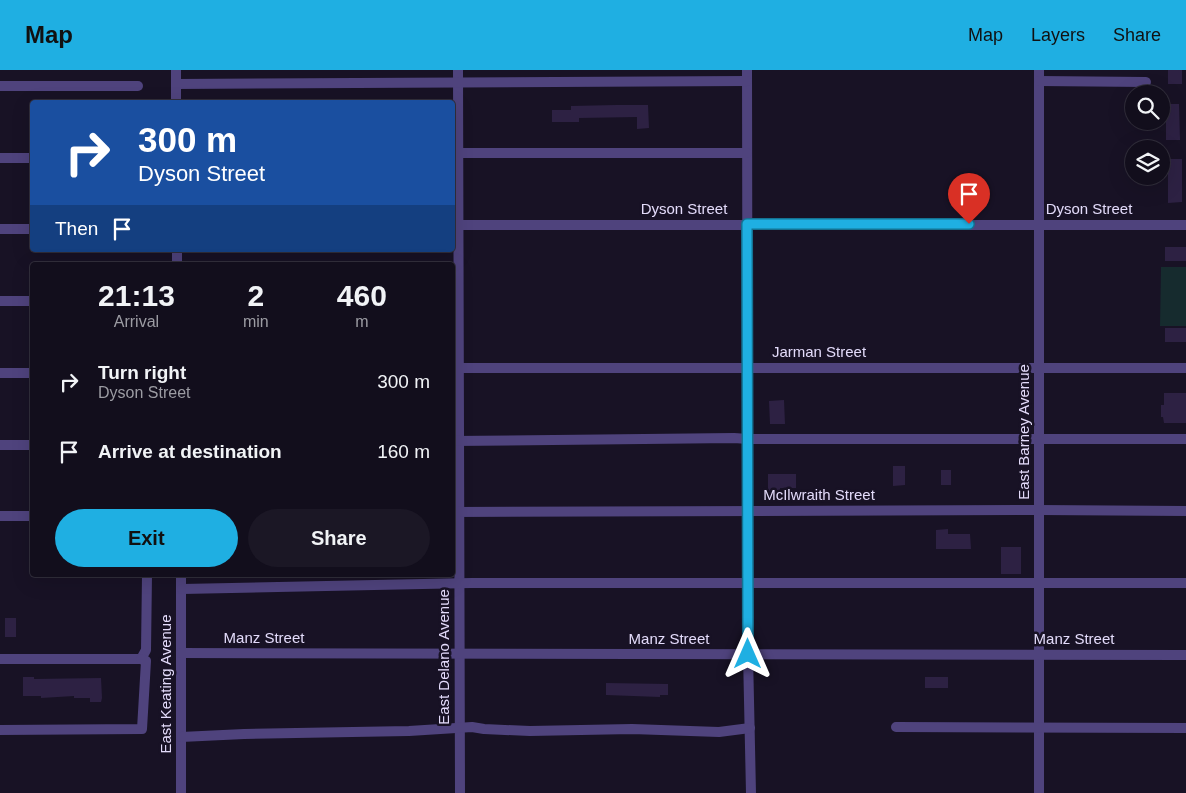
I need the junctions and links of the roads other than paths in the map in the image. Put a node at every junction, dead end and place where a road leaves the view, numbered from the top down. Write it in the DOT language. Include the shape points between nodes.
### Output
graph roads {
  1 [pos="176,70"];
  2 [pos="458,70"];
  3 [pos="747,75"];
  4 [pos="1039,75"];
  5 [pos="458,82"];
  6 [pos="1146,82"];
  7 [pos="176,84"];
  8 [pos="0,86"];
  9 [pos="138,86"];
  10 [pos="176,100"];
  11 [pos="455,153"];
  12 [pos="747,153"];
  13 [pos="0,158"];
  14 [pos="30,158"];
  15 [pos="747,224"];
  16 [pos="1039,224"];
  17 [pos="455,225"];
  18 [pos="1186,225"];
  19 [pos="0,229"];
  20 [pos="30,229"];
  21 [pos="455,297"];
  22 [pos="0,301"];
  23 [pos="30,301"];
  24 [pos="748,367"];
  25 [pos="1039,367"];
  26 [pos="455,368"];
  27 [pos="1186,368"];
  28 [pos="0,373"];
  29 [pos="30,373"];
  30 [pos="748,439"];
  31 [pos="1039,439"];
  32 [pos="1186,439"];
  33 [pos="455,441"];
  34 [pos="0,445"];
  35 [pos="30,445"];
  36 [pos="1039,510"];
  37 [pos="748,511"];
  38 [pos="1186,511"];
  39 [pos="455,512"];
  40 [pos="0,516"];
  41 [pos="30,516"];
  42 [pos="147,577"];
  43 [pos="181,577"];
  44 [pos="748,582"];
  45 [pos="1039,582"];
  46 [pos="458,583"];
  47 [pos="1186,583"];
  48 [pos="182,589"];
  49 [pos="181,653"];
  50 [pos="1039,653"];
  51 [pos="459,654"];
  52 [pos="748,654"];
  53 [pos="1186,655"];
  54 [pos="0,659"];
  55 [pos="141,659"];
  56 [pos="896,727"];
  57 [pos="459,728"];
  58 [pos="750,728"];
  59 [pos="1039,728"];
  60 [pos="1186,728"];
  61 [pos="0,730"];
  62 [pos="181,737"];
  63 [pos="181,793"];
  64 [pos="460,793"];
  65 [pos="751,793"];
  66 [pos="1039,793"];
  1 -- 7 [label="street"];
  2 -- 5 [label="street, East Delano Avenue"];
  3 -- 5 [label="street"];
  3 -- 12 [label="street"];
  4 -- 6 [label="street"];
  4 -- 16 [label="street, East Barney Avenue"];
  5 -- 7 [label="street"];
  5 -- 11 [label="street, East Delano Avenue"];
  7 -- 10 [label="street"];
  8 -- 9 [label="street"];
  11 -- 12 [label="street"];
  11 -- 17 [label="street, East Delano Avenue"];
  12 -- 15 [label="street"];
  13 -- 14 [label="street"];
  15 -- 16 [label="street, Dyson Street"];
  15 -- 17 [label="street, Dyson Street"];
  15 -- 24 [label="street"];
  16 -- 18 [label="street, Dyson Street"];
  16 -- 25 [label="street, East Barney Avenue"];
  17 -- 21 [label="street, East Delano Avenue"];
  19 -- 20 [label="street"];
  21 -- 26 [label="street, East Delano Avenue"];
  22 -- 23 [label="street"];
  24 -- 25 [label="street, Jarman Street"];
  24 -- 26 [label="street, Jarman Street"];
  24 -- 30 [label="street"];
  25 -- 27 [label="street, Jarman Street"];
  25 -- 31 [label="street, East Barney Avenue"];
  26 -- 33 [label="street, East Delano Avenue"];
  28 -- 29 [label="street"];
  30 -- 31 [label="street"];
  30 -- 33 [label="street"];
  30 -- 37 [label="street"];
  31 -- 32 [label="street"];
  31 -- 36 [label="street, East Barney Avenue"];
  33 -- 39 [label="street, East Delano Avenue"];
  34 -- 35 [label="street"];
  36 -- 37 [label="street, McIlwraith Street"];
  36 -- 38 [label="street, McIlwraith Street"];
  36 -- 45 [label="street, East Barney Avenue"];
  37 -- 39 [label="street, McIlwraith Street"];
  37 -- 44 [label="street"];
  39 -- 46 [label="street, East Delano Avenue"];
  40 -- 41 [label="street"];
  42 -- 55 [label="street" via="146,650"];
  43 -- 48 [label="street, East Keating Avenue"];
  44 -- 45 [label="street"];
  44 -- 46 [label="street"];
  44 -- 52 [label="street"];
  45 -- 47 [label="street"];
  45 -- 50 [label="street, East Barney Avenue"];
  46 -- 48 [label="street"];
  46 -- 51 [label="street, East Delano Avenue"];
  48 -- 49 [label="street, East Keating Avenue"];
  49 -- 51 [label="street, Manz Street"];
  49 -- 62 [label="street, East Keating Avenue"];
  50 -- 52 [label="street, Manz Street"];
  50 -- 53 [label="street, Manz Street"];
  50 -- 59 [label="street, East Barney Avenue"];
  51 -- 52 [label="street, Manz Street"];
  51 -- 57 [label="street, East Delano Avenue"];
  52 -- 58 [label="street"];
  54 -- 55 [label="street"];
  55 -- 61 [label="street" via="146,661 142,730"];
  56 -- 59 [label="street"];
  57 -- 58 [label="street" via="719,732"];
  57 -- 62 [label="street"];
  57 -- 64 [label="street, East Delano Avenue"];
  58 -- 65 [label="street"];
  59 -- 60 [label="street"];
  59 -- 66 [label="street, East Barney Avenue"];
  62 -- 63 [label="street, East Keating Avenue"];
}
